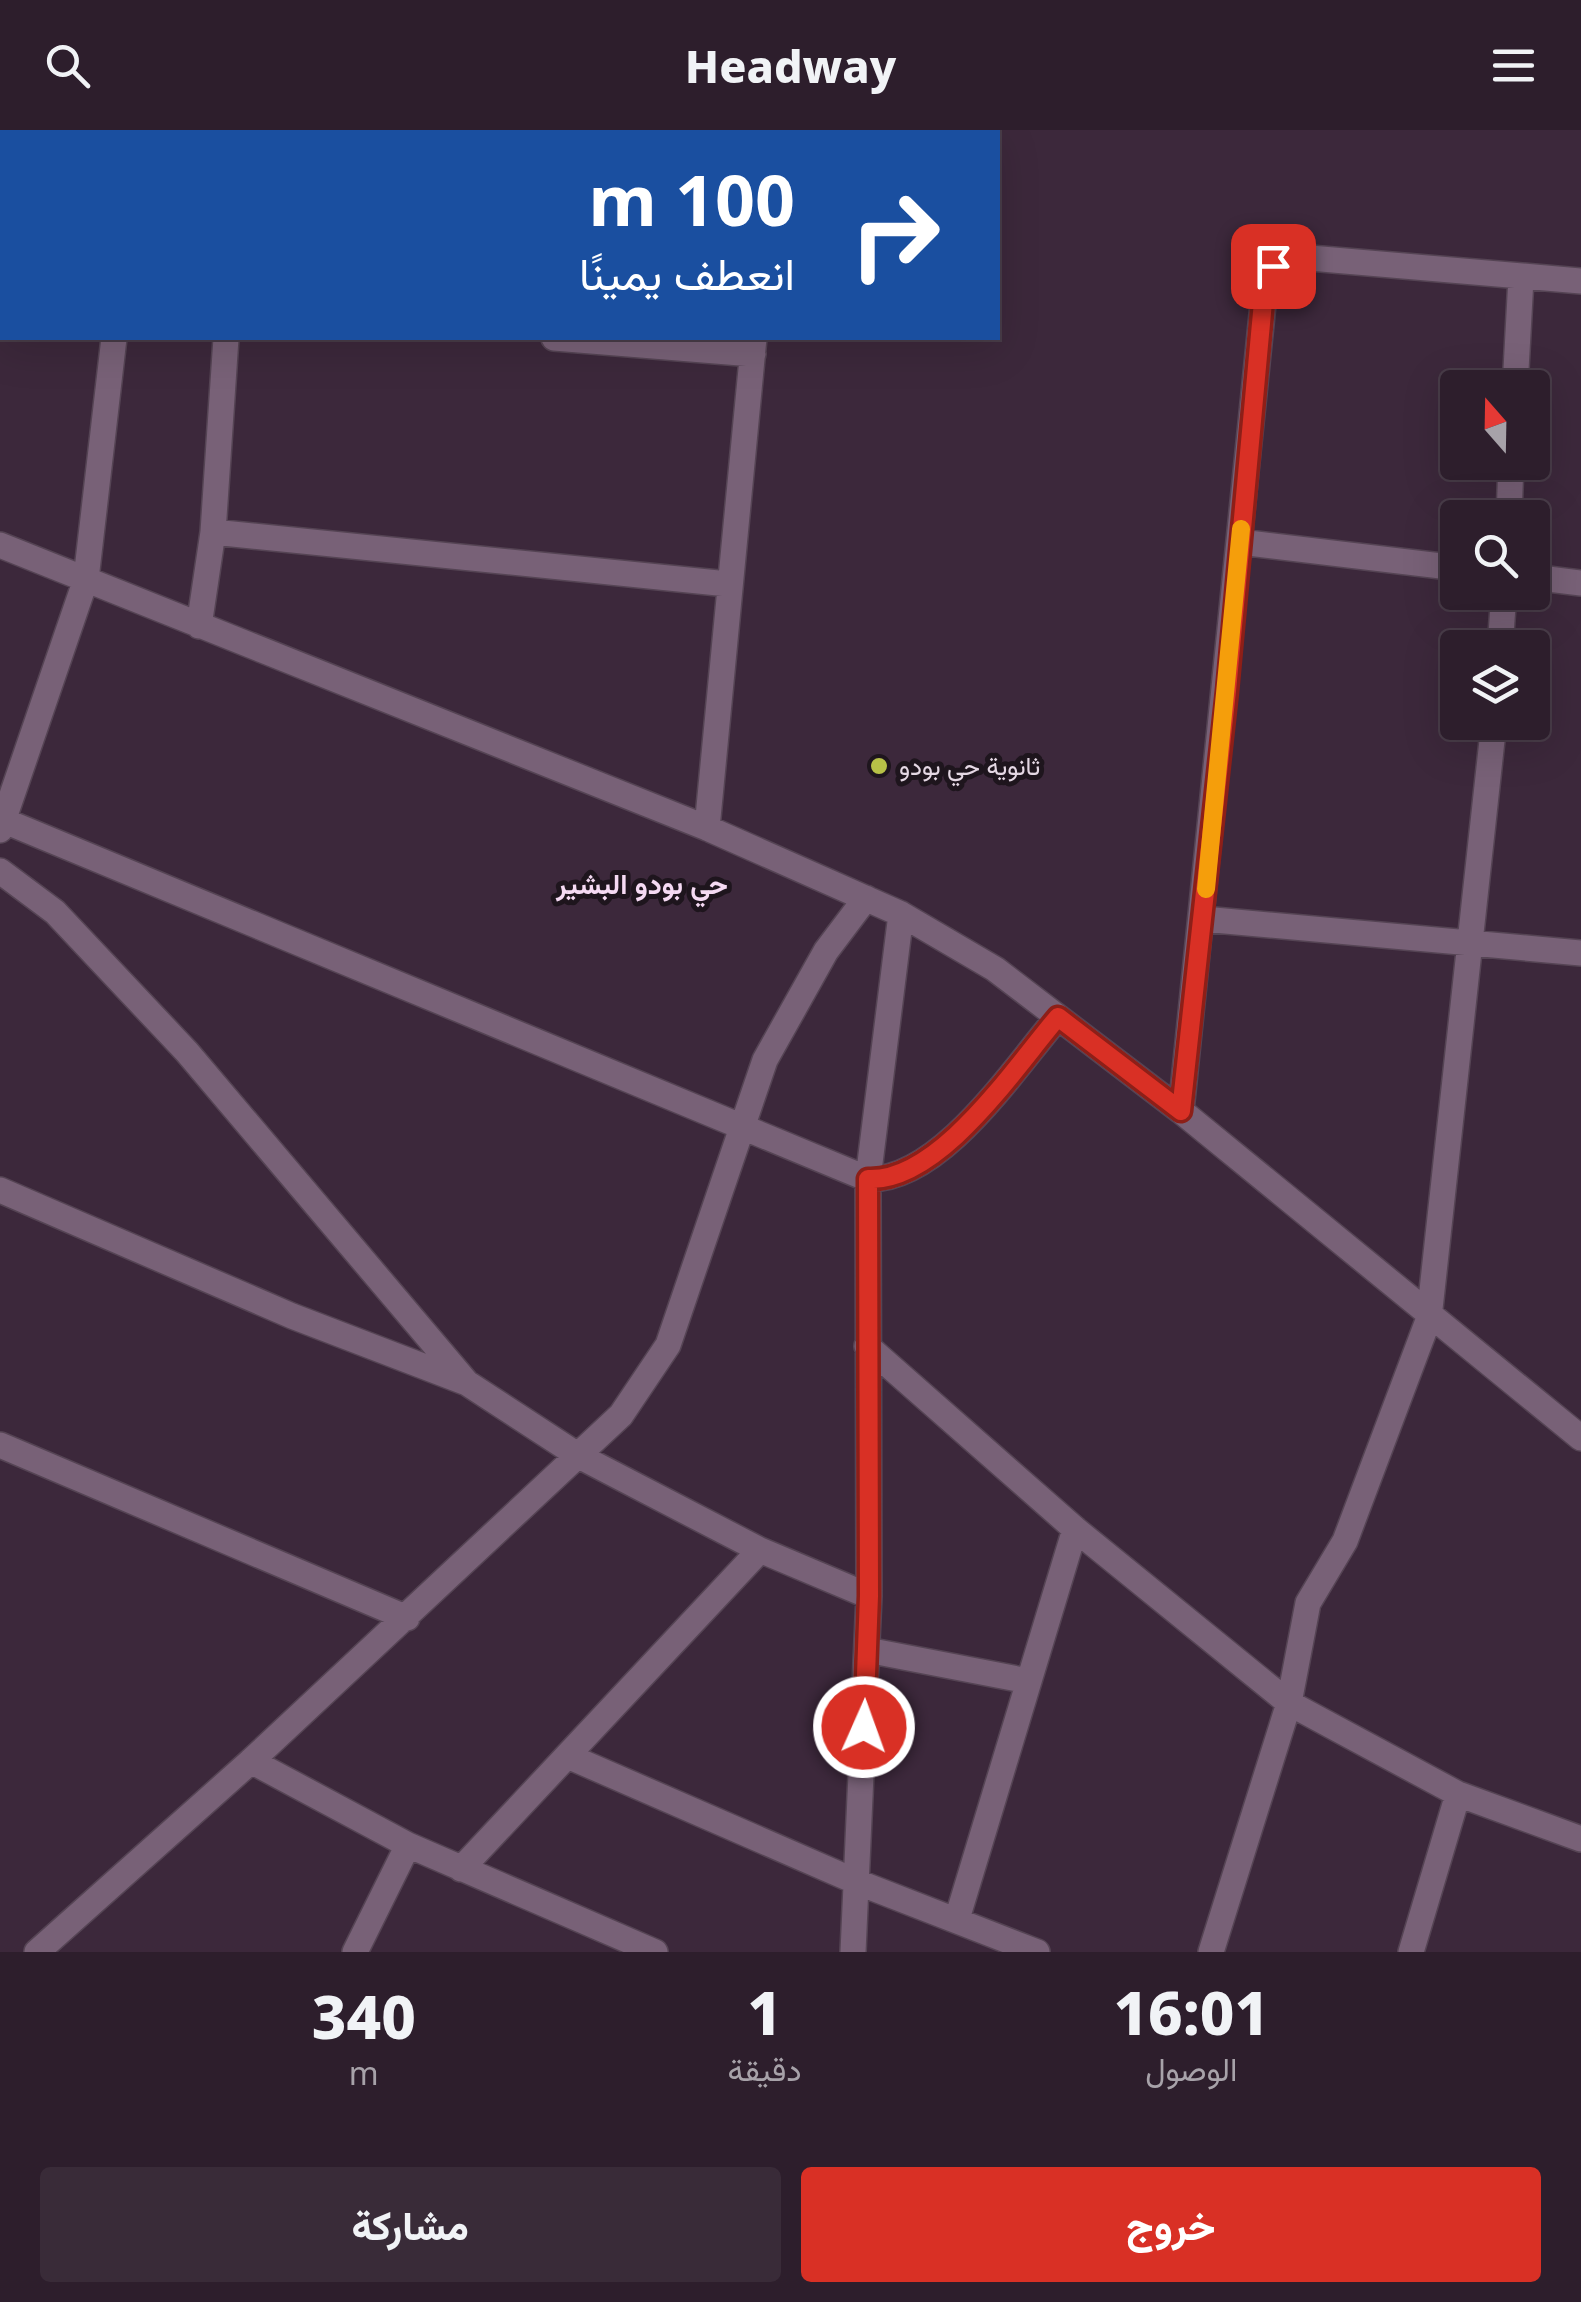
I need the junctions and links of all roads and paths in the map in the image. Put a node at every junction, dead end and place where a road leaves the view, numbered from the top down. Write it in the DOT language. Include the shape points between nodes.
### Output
graph roads {
  1 [pos="1521,278"];
  2 [pos="1581,281"];
  3 [pos="114,340"];
  4 [pos="226,340"];
  5 [pos="604,340"];
  6 [pos="753,346"];
  7 [pos="1516,370"];
  8 [pos="213,532"];
  9 [pos="1240,542"];
  10 [pos="0,545"];
  11 [pos="1440,566"];
  12 [pos="86,579"];
  13 [pos="1550,579"];
  14 [pos="1581,582"];
  15 [pos="728,584"];
  16 [pos="199,626"];
  17 [pos="1492,740"];
  18 [pos="2,823"];
  19 [pos="707,828"];
  20 [pos="0,871"];
  21 [pos="866,898"];
  22 [pos="901,914"];
  23 [pos="1204,919"];
  24 [pos="1468,941"];
  25 [pos="1581,953"];
  26 [pos="1058,1017"];
  27 [pos="1181,1111"];
  28 [pos="743,1130"];
  29 [pos="868,1179"];
  30 [pos="0,1190"];
  31 [pos="1429,1318"];
  32 [pos="867,1346"];
  33 [pos="467,1384"];
  34 [pos="1581,1438"];
  35 [pos="0,1445"];
  36 [pos="579,1456"];
  37 [pos="1074,1529"];
  38 [pos="760,1550"];
  39 [pos="869,1596"];
  40 [pos="407,1618"];
  41 [pos="867,1650"];
  42 [pos="1028,1681"];
  43 [pos="1289,1703"];
  44 [pos="570,1757"];
  45 [pos="250,1761"];
  46 [pos="1458,1794"];
  47 [pos="1581,1839"];
  48 [pos="408,1845"];
  49 [pos="460,1869"];
  50 [pos="857,1882"];
  51 [pos="957,1918"];
  52 [pos="38,1952"];
  53 [pos="354,1952"];
  54 [pos="655,1952"];
  55 [pos="853,1952"];
  56 [pos="1037,1952"];
  57 [pos="1211,1952"];
  58 [pos="1411,1952"];
  1 -- 2 [label="street"];
  1 -- 7 [label="street"];
  1 -- 9 [label="street" via="1298,257 1273,266 1264,291"];
  3 -- 12 [label="street"];
  4 -- 8 [label="street"];
  5 -- 6 [label="street"];
  6 -- 15 [label="street"];
  8 -- 15 [label="street"];
  8 -- 16 [label="street"];
  9 -- 11 [label="street"];
  9 -- 23 [label="street"];
  10 -- 12 [label="street"];
  12 -- 16 [label="street"];
  12 -- 18 [label="street"];
  13 -- 14 [label="street"];
  15 -- 19 [label="street"];
  16 -- 19 [label="street"];
  17 -- 24 [label="street"];
  18 -- 28 [label="street"];
  19 -- 21 [label="street"];
  20 -- 33 [label="street" via="55,912 188,1052"];
  21 -- 22 [label="street"];
  21 -- 28 [label="street" via="782,1027"];
  22 -- 26 [label="street"];
  22 -- 29 [label="street"];
  23 -- 24 [label="street"];
  23 -- 27 [label="street"];
  24 -- 25 [label="street"];
  24 -- 31 [label="street"];
  26 -- 27 [label="street"];
  26 -- 29 [label="street" via="959,1134 896,1176"];
  27 -- 31 [label="street"];
  28 -- 29 [label="street"];
  28 -- 36 [label="street" via="668,1346 643,1388"];
  29 -- 32 [label="street"];
  30 -- 33 [label="street"];
  31 -- 34 [label="street"];
  31 -- 43 [label="street" via="1345,1541 1308,1603"];
  32 -- 37 [label="street"];
  32 -- 39 [label="street"];
  33 -- 36 [label="street"];
  35 -- 40 [label="street"];
  36 -- 38 [label="street"];
  36 -- 40 [label="street"];
  37 -- 42 [label="street"];
  37 -- 43 [label="street"];
  38 -- 39 [label="street"];
  38 -- 44 [label="street"];
  39 -- 41 [label="street"];
  40 -- 45 [label="street"];
  41 -- 42 [label="street"];
  41 -- 50 [label="street"];
  42 -- 51 [label="street"];
  43 -- 46 [label="street"];
  43 -- 57 [label="street"];
  44 -- 49 [label="street"];
  44 -- 50 [label="street"];
  45 -- 48 [label="street"];
  45 -- 52 [label="street"];
  46 -- 47 [label="street"];
  46 -- 58 [label="street"];
  48 -- 49 [label="street"];
  48 -- 53 [label="street"];
  49 -- 54 [label="street"];
  50 -- 51 [label="street"];
  50 -- 55 [label="street"];
  51 -- 56 [label="street"];
}
